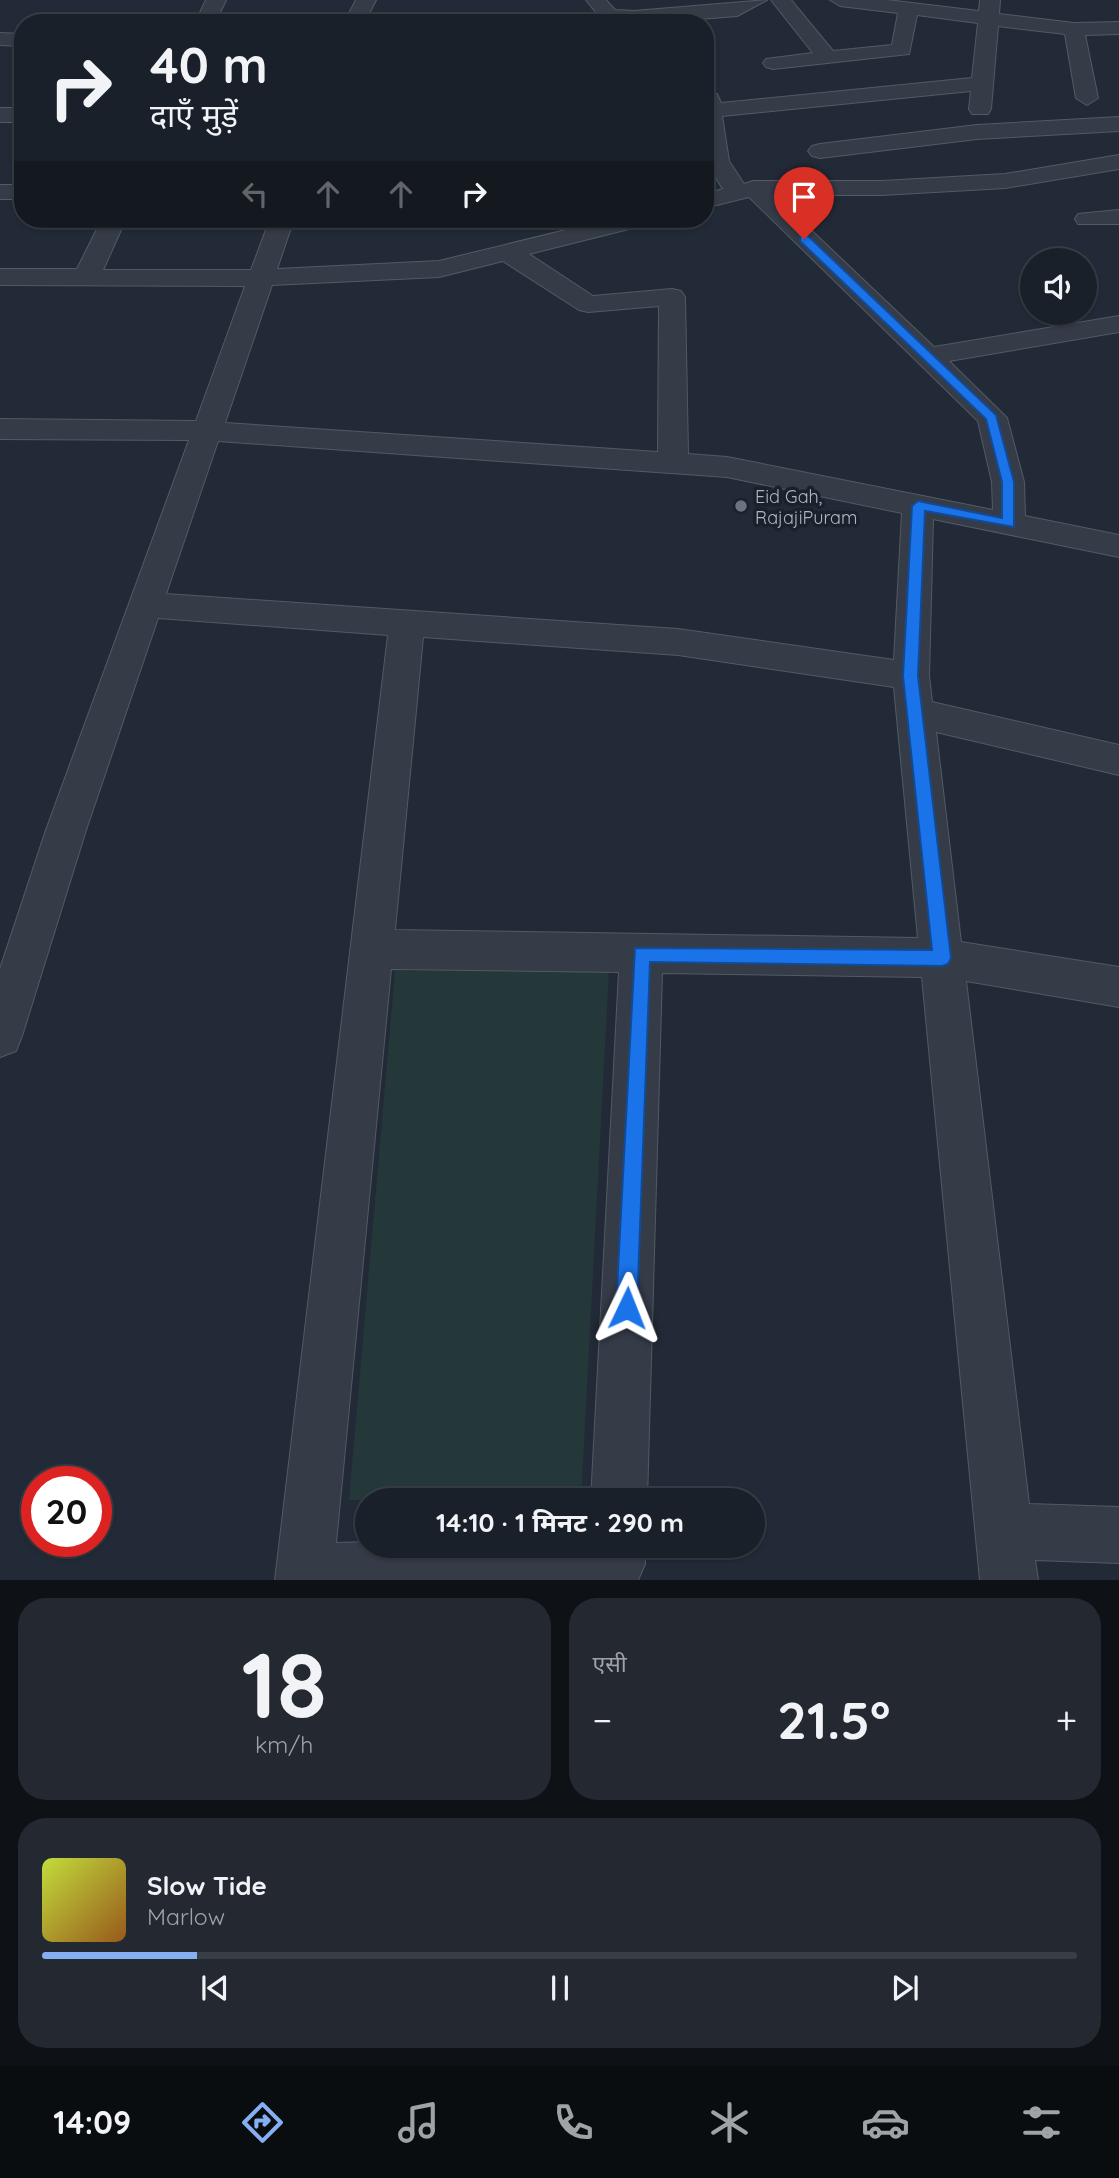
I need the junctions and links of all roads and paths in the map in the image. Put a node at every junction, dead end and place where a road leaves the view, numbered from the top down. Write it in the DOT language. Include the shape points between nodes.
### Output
graph roads {
  1 [pos="596,0"];
  2 [pos="757,0"];
  3 [pos="781,0"];
  4 [pos="840,0"];
  5 [pos="908,9"];
  6 [pos="989,10"];
  7 [pos="608,14"];
  8 [pos="697,14"];
  9 [pos="1119,27"];
  10 [pos="1074,29"];
  11 [pos="827,57"];
  12 [pos="773,63"];
  13 [pos="982,83"];
  14 [pos="1087,98"];
  15 [pos="714,103"];
  16 [pos="1119,124"];
  17 [pos="977,132"];
  18 [pos="820,151"];
  19 [pos="1119,162"];
  20 [pos="714,164"];
  21 [pos="745,190"];
  22 [pos="714,199"];
  23 [pos="1119,217"];
  24 [pos="1087,219"];
  25 [pos="110,228"];
  26 [pos="279,228"];
  27 [pos="605,228"];
  28 [pos="509,253"];
  29 [pos="0,277"];
  30 [pos="86,277"];
  31 [pos="261,278"];
  32 [pos="1119,324"];
  33 [pos="928,356"];
  34 [pos="0,429"];
  35 [pos="206,431"];
  36 [pos="673,463"];
  37 [pos="918,506"];
  38 [pos="1009,524"];
  39 [pos="1119,546"];
  40 [pos="146,605"];
  41 [pos="407,623"];
  42 [pos="913,694"];
  43 [pos="1119,760"];
  44 [pos="372,949"];
  45 [pos="641,954"];
  46 [pos="942,958"];
  47 [pos="1119,987"];
  48 [pos="0,1036"];
  49 [pos="619,1488"];
  50 [pos="1119,1535"];
  51 [pos="1006,1555"];
  52 [pos="616,1558"];
  53 [pos="304,1576"];
  1 -- 7 [label="street"];
  2 -- 8 [label="street" via="737,10"];
  3 -- 11 [label="street"];
  4 -- 5 [label="street"];
  5 -- 6 [label="street"];
  5 -- 11 [label="street" via="902,50"];
  6 -- 10 [label="street"];
  6 -- 13 [label="street"];
  9 -- 10 [label="street"];
  10 -- 14 [label="street"];
  11 -- 12 [label="street"];
  13 -- 15 [label="street"];
  13 -- 17 [label="street"];
  16 -- 17 [label="street"];
  17 -- 18 [label="street"];
  19 -- 21 [label="street" via="1005,181"];
  20 -- 21 [label="street"];
  21 -- 22 [label="street"];
  21 -- 33 [label="street"];
  23 -- 24 [label="street"];
  25 -- 30 [label="street"];
  26 -- 31 [label="street"];
  27 -- 28 [label="street"];
  28 -- 31 [label="street" via="439,269"];
  28 -- 36 [label="street" via="587,304 672,297"];
  29 -- 30 [label="street"];
  30 -- 31 [label="street"];
  31 -- 35 [label="street"];
  32 -- 33 [label="street"];
  33 -- 38 [label="street" via="992,418 1008,482"];
  34 -- 35 [label="street"];
  35 -- 36 [label="street"];
  35 -- 40 [label="street"];
  36 -- 37 [label="street" via="727,467"];
  37 -- 38 [label="street"];
  37 -- 42 [label="street"];
  38 -- 39 [label="street"];
  40 -- 41 [label="street"];
  40 -- 48 [label="street" via="66,830"];
  41 -- 42 [label="street" via="678,642"];
  41 -- 44 [label="street"];
  42 -- 43 [label="street"];
  42 -- 46 [label="street"];
  44 -- 45 [label="street"];
  44 -- 53 [label="street"];
  45 -- 46 [label="street"];
  45 -- 49 [label="street"];
  46 -- 47 [label="street"];
  46 -- 51 [label="street"];
  50 -- 51 [label="street"];
  52 -- 53 [label="street" via="616,1564"];
}
